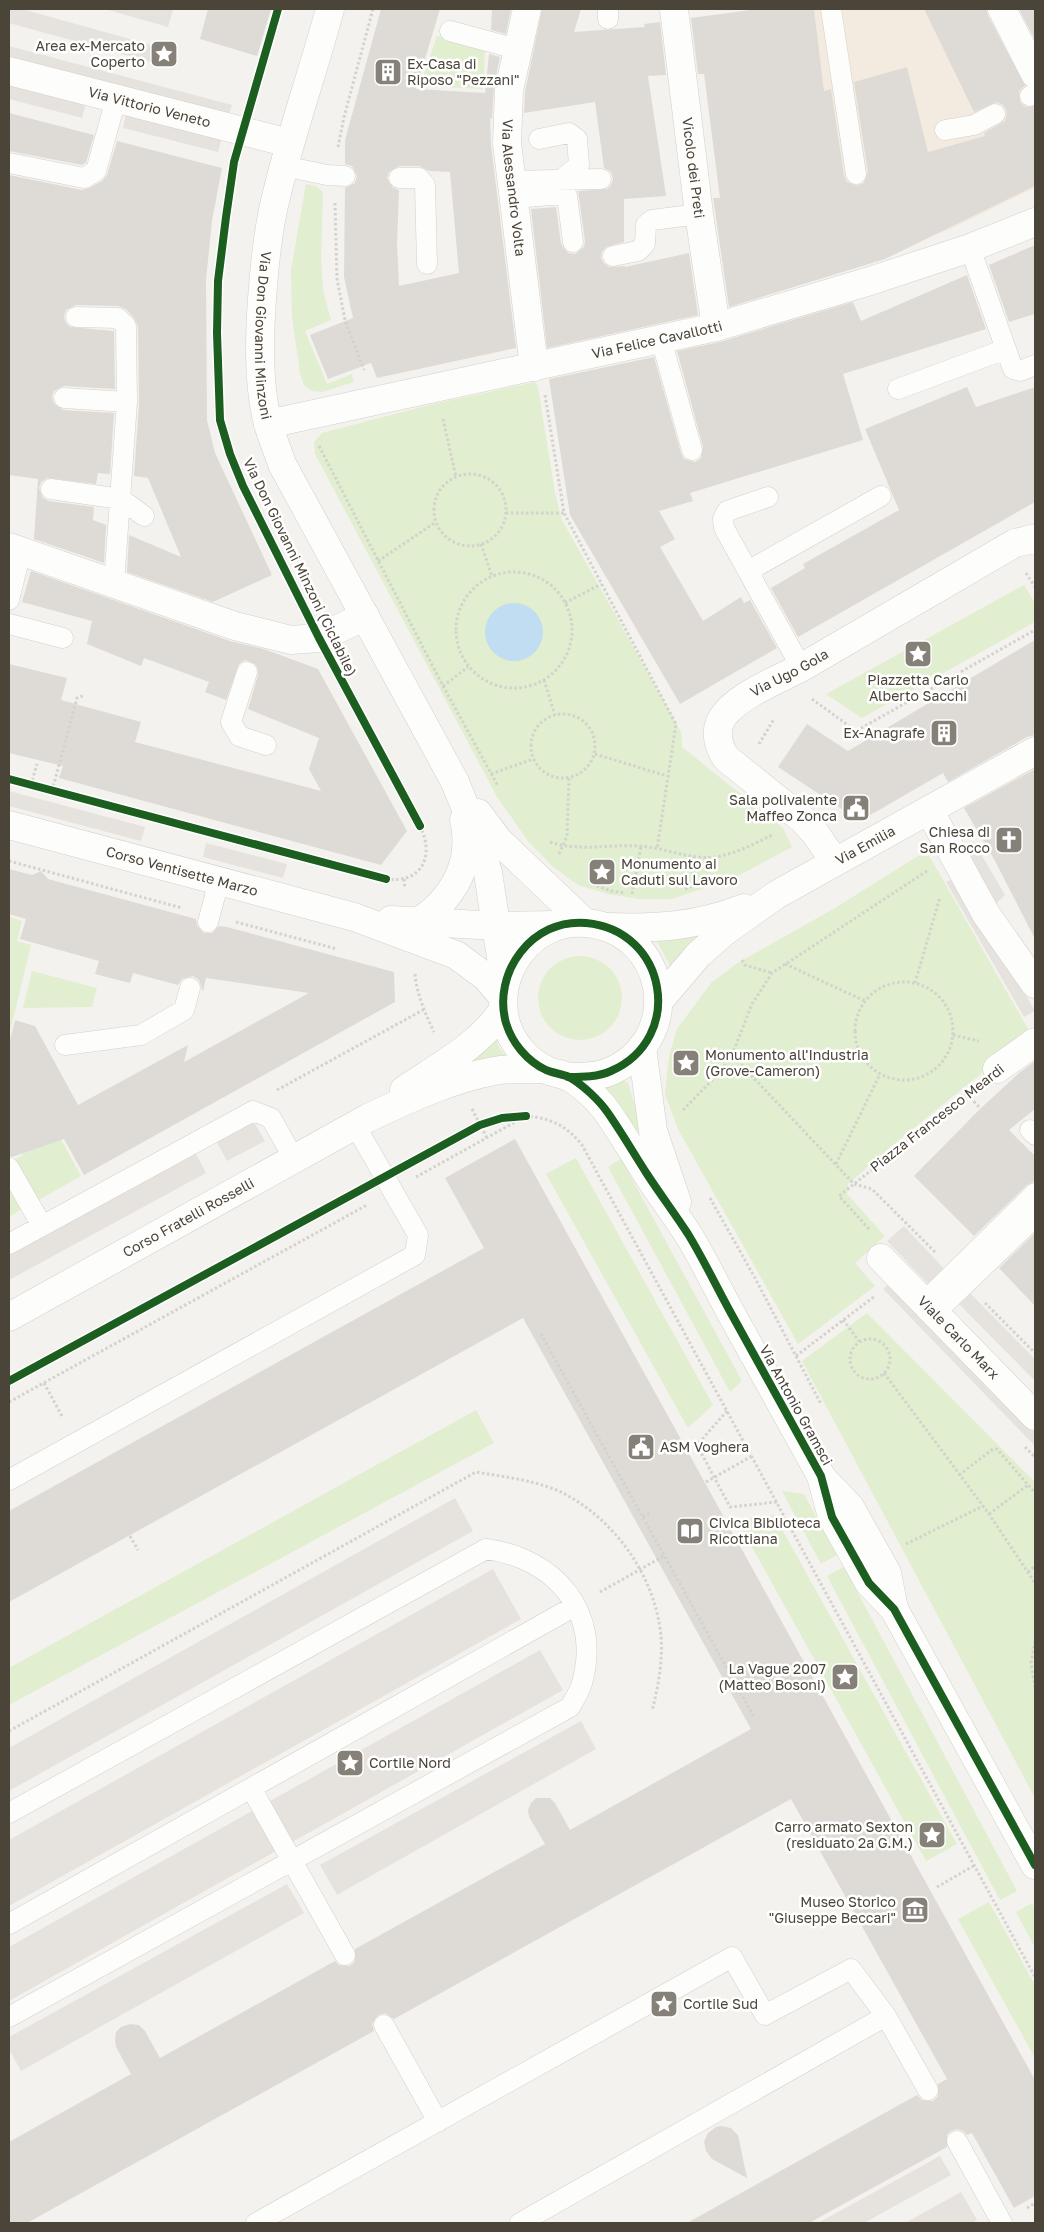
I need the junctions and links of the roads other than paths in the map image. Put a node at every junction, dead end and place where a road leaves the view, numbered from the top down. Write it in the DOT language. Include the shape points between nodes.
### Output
graph roads {
  1 [pos="527,9"];
  2 [pos="679,9"];
  3 [pos="831,9"];
  4 [pos="1002,9"];
  5 [pos="327,10"];
  6 [pos="450,31"];
  7 [pos="517,49"];
  8 [pos="9,71"];
  9 [pos="1033,77"];
  10 [pos="116,98"];
  11 [pos="994,114"];
  12 [pos="945,130"];
  13 [pos="539,139"];
  14 [pos="287,155"];
  15 [pos="9,163"];
  16 [pos="856,174"];
  17 [pos="340,176"];
  18 [pos="399,178"];
  19 [pos="562,179"];
  20 [pos="601,179"];
  21 [pos="511,190"];
  22 [pos="699,214"];
  23 [pos="1035,222"];
  24 [pos="573,242"];
  25 [pos="970,248"];
  26 [pos="614,256"];
  27 [pos="427,264"];
  28 [pos="76,317"];
  29 [pos="716,327"];
  30 [pos="661,339"];
  31 [pos="1006,349"];
  32 [pos="1035,365"];
  33 [pos="537,366"];
  34 [pos="898,389"];
  35 [pos="64,398"];
  36 [pos="127,402"];
  37 [pos="268,424"];
  38 [pos="692,450"];
  39 [pos="51,489"];
  40 [pos="881,496"];
  41 [pos="768,497"];
  42 [pos="121,499"];
  43 [pos="144,516"];
  44 [pos="1034,540"];
  45 [pos="15,549"];
  46 [pos="748,571"];
  47 [pos="114,583"];
  48 [pos="9,600"];
  49 [pos="365,616"];
  50 [pos="9,624"];
  51 [pos="63,638"];
  52 [pos="801,668"];
  53 [pos="247,672"];
  54 [pos="266,745"];
  55 [pos="1035,751"];
  56 [pos="455,782"];
  57 [pos="929,810"];
  58 [pos="9,825"];
  59 [pos="834,862"];
  60 [pos="219,881"];
  61 [pos="776,895"];
  62 [pos="354,917"];
  63 [pos="208,922"];
  64 [pos="418,922"];
  65 [pos="584,925"];
  66 [pos="497,926"];
  67 [pos="1035,984"];
  68 [pos="190,988"];
  69 [pos="504,997"];
  70 [pos="659,1001"];
  71 [pos="1035,1042"];
  72 [pos="65,1044"];
  73 [pos="642,1048"];
  74 [pos="998,1069"];
  75 [pos="556,1073"];
  76 [pos="362,1121"];
  77 [pos="294,1159"];
  78 [pos="9,1168"];
  79 [pos="1035,1193"];
  80 [pos="1035,1217"];
  81 [pos="42,1226"];
  82 [pos="689,1236"];
  83 [pos="9,1244"];
  84 [pos="882,1258"];
  85 [pos="929,1307"];
  86 [pos="9,1316"];
  87 [pos="1035,1416"];
  88 [pos="9,1480"];
  89 [pos="575,1606"];
  90 [pos="251,1788"];
  91 [pos="9,1813"];
  92 [pos="291,1861"];
  93 [pos="1035,1866"];
  94 [pos="9,1924"];
  95 [pos="345,1955"];
  96 [pos="886,2016"];
  97 [pos="9,2017"];
  98 [pos="384,2025"];
  99 [pos="928,2090"];
  100 [pos="438,2122"];
  101 [pos="957,2141"];
  102 [pos="256,2223"];
  103 [pos="520,2223"];
  104 [pos="1002,2223"];
  1 -- 7 [label="street, Via Alessandro Volta"];
  2 -- 22 [label="street, Vicolo dei Preti"];
  3 -- 16 [label="lane"];
  4 -- 9 [label="street"];
  5 -- 14 [label="street, Via Don Giovanni Minzoni"];
  6 -- 7 [label="lane"];
  7 -- 21 [label="street, Via Alessandro Volta" via="509,90"];
  8 -- 10 [label="street, Via Vittorio Veneto"];
  10 -- 14 [label="street, Via Vittorio Veneto"];
  10 -- 15 [label="lane" via="96,171 84,178"];
  11 -- 12 [label="lane" via="974,124"];
  13 -- 19 [label="lane" via="569,133 577,139 579,165"];
  14 -- 17 [label="lane"];
  14 -- 37 [label="street, Via Don Giovanni Minzoni" via="273,210 262,290 260,365"];
  18 -- 27 [label="lane" via="419,178 425,185"];
  19 -- 20 [label="lane"];
  19 -- 21 [label="lane"];
  21 -- 24 [label="lane" via="567,196"];
  21 -- 33 [label="street, Via Alessandro Volta"];
  22 -- 26 [label="lane" via="652,220 646,225 645,244 638,251"];
  22 -- 29 [label="street, Vicolo dei Preti"];
  23 -- 25 [label="street, Via Felice Cavallotti"];
  25 -- 29 [label="street, Via Felice Cavallotti"];
  25 -- 31 [label="lane"];
  28 -- 36 [label="lane" via="118,318 126,326"];
  29 -- 30 [label="street, Via Felice Cavallotti"];
  30 -- 33 [label="street, Via Felice Cavallotti"];
  30 -- 38 [label="lane"];
  31 -- 32 [label="lane" via="1013,369 1020,371"];
  31 -- 34 [label="lane"];
  33 -- 37 [label="street, Via Felice Cavallotti"];
  35 -- 36 [label="lane"];
  36 -- 42 [label="lane"];
  37 -- 49 [label="street, Via Don Giovanni Minzoni" via="282,464"];
  39 -- 42 [label="lane"];
  40 -- 46 [label="lane"];
  41 -- 46 [label="lane" via="727,511 723,519 724,528"];
  42 -- 43 [label="lane"];
  42 -- 47 [label="lane"];
  44 -- 52 [label="street, Via Ugo Gola" via="1015,543"];
  45 -- 47 [label="street"];
  45 -- 48 [label="lane"];
  46 -- 52 [label="lane"];
  47 -- 49 [label="street" via="235,626 257,639 319,638"];
  49 -- 56 [label="street, Via Don Giovanni Minzoni"];
  50 -- 51 [label="lane"];
  52 -- 59 [label="street, Via Ugo Gola" via="739,701 722,719 717,731 718,745 726,758 802,818"];
  53 -- 54 [label="lane" via="231,722 239,736"];
  55 -- 57 [label="street, Via Emilia"];
  56 -- 64 [label="street, Via Don Giovanni Minzoni" via="466,826 462,869 448,898"];
  56 -- 65 [label="street" via="498,840"];
  56 -- 66 [label="street, Via Don Giovanni Minzoni" via="481,846"];
  57 -- 59 [label="street, Via Emilia"];
  57 -- 67 [label="street" via="986,914"];
  58 -- 60 [label="street, Corso Ventisette Marzo"];
  59 -- 61 [label="street, Via Emilia"];
  60 -- 62 [label="street, Corso Ventisette Marzo"];
  60 -- 63 [label="lane"];
  61 -- 65 [label="street, Via Emilia" via="715,919 646,928"];
  61 -- 70 [label="street, Via Emilia" via="698,955"];
  62 -- 64 [label="street, Corso Ventisette Marzo"];
  62 -- 69 [label="street, Corso Ventisette Marzo" via="456,955 486,977"];
  64 -- 66 [label="street, Corso Ventisette Marzo"];
  65 -- 66 [label="street, Corso Ventisette Marzo"];
  65 -- 69 [label="street" via="541,933 525,946 512,963"];
  65 -- 70 [label="street" via="625,936 639,949 657,982"];
  66 -- 69 [label="street, Via Don Giovanni Minzoni"];
  68 -- 72 [label="lane" via="184,1010 141,1035"];
  69 -- 75 [label="street" via="513,1039 522,1051"];
  69 -- 76 [label="street, Corso Fratelli Rosselli" via="494,1023 484,1033"];
  70 -- 73 [label="street" via="657,1017"];
  71 -- 74 [label="street, Piazza Francesco Meardi"];
  73 -- 75 [label="street" via="628,1062 609,1072 589,1077"];
  73 -- 82 [label="street, Via Antonio Gramsci" via="653,1131"];
  75 -- 76 [label="street, Corso Fratelli Rosselli" via="511,1069 477,1075 407,1100"];
  75 -- 82 [label="street, Via Antonio Gramsci" via="606,1111"];
  76 -- 77 [label="street, Corso Fratelli Rosselli"];
  76 -- 88 [label="lane" via="392,1190 418,1235 414,1255"];
  77 -- 81 [label="lane" via="271,1118 253,1111"];
  77 -- 86 [label="street, Corso Fratelli Rosselli"];
  78 -- 81 [label="lane"];
  79 -- 85 [label="lane"];
  80 -- 85 [label="lane"];
  81 -- 83 [label="lane"];
  82 -- 93 [label="street, Via Antonio Gramsci" via="821,1476 832,1517 869,1583 894,1609"];
  84 -- 85 [label="street, Viale Carlo Marx"];
  85 -- 87 [label="street, Viale Carlo Marx"];
  89 -- 90 [label="lane"];
  89 -- 91 [label="lane" via="562,1586 546,1571 508,1552 486,1549"];
  89 -- 92 [label="lane" via="586,1644 586,1665 582,1685 570,1707"];
  90 -- 92 [label="lane"];
  90 -- 94 [label="lane"];
  92 -- 95 [label="lane"];
  92 -- 97 [label="lane"];
  96 -- 99 [label="lane"];
  96 -- 100 [label="lane" via="851,1969 766,2015 732,1957"];
  96 -- 103 [label="lane"];
  98 -- 100 [label="lane"];
  100 -- 102 [label="lane"];
  101 -- 104 [label="lane"];
}
